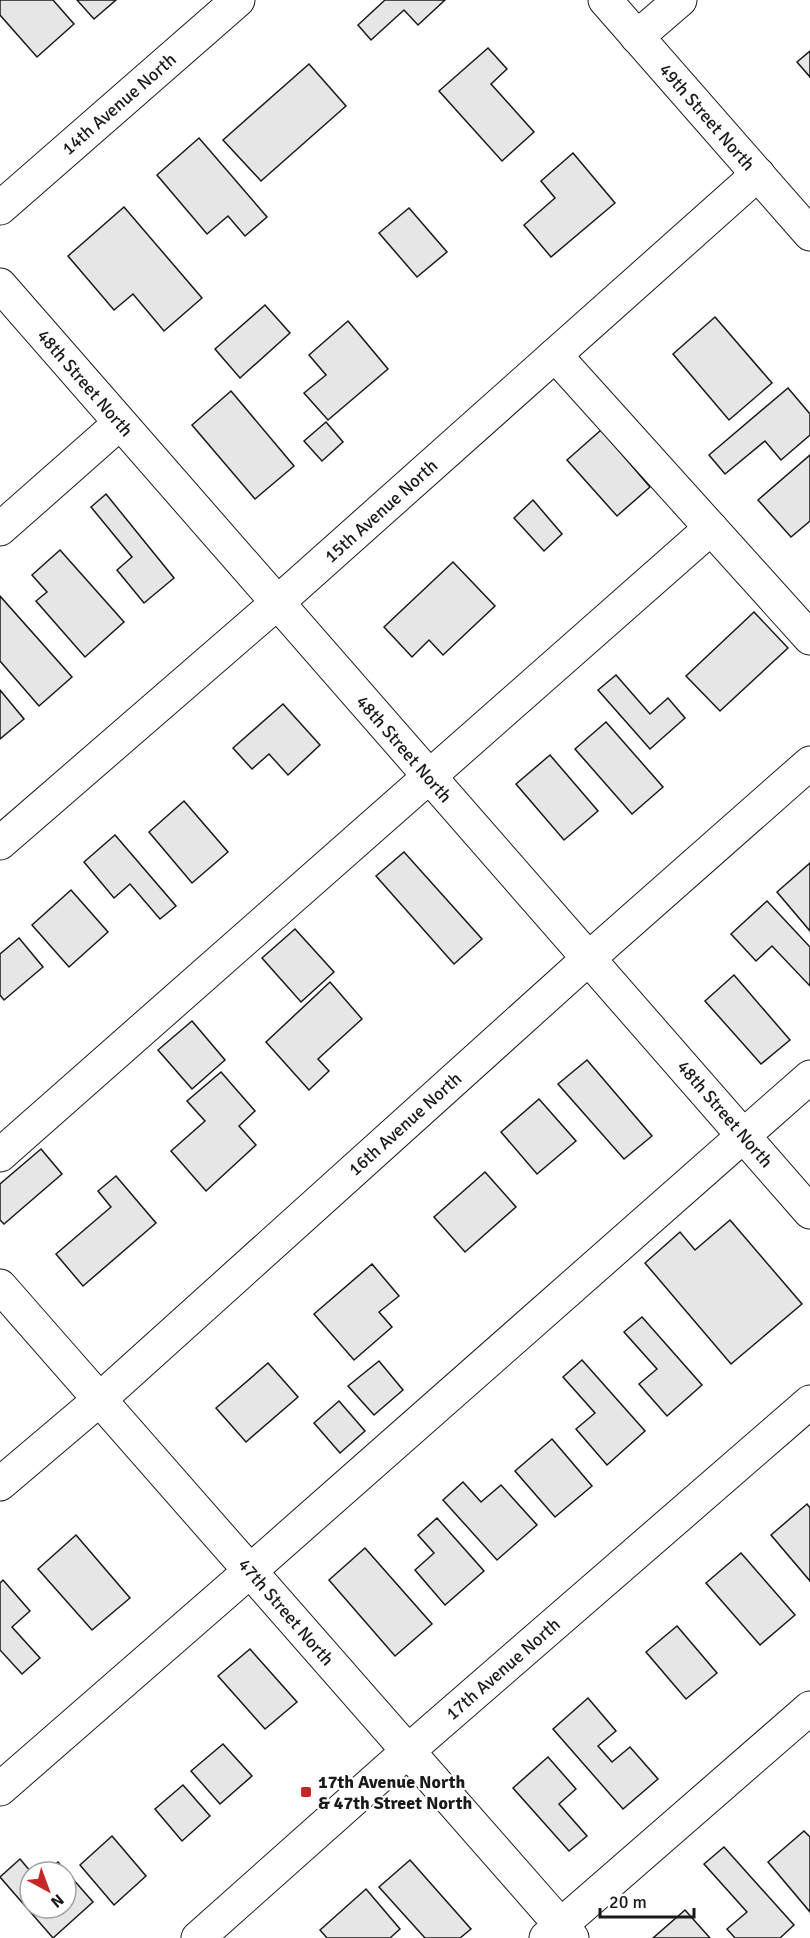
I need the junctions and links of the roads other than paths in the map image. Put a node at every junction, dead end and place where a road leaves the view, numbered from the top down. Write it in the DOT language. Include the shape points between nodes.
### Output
graph roads {
  1 [pos="238,0"];
  2 [pos="604,0"];
  3 [pos="680,0"];
  4 [pos="637,37"];
  5 [pos="758,174"];
  6 [pos="0,208"];
  7 [pos="810,234"];
  8 [pos="0,285"];
  9 [pos="555,355"];
  10 [pos="120,423"];
  11 [pos="711,528"];
  12 [pos="0,529"];
  13 [pos="277,603"];
  14 [pos="810,638"];
  15 [pos="810,763"];
  16 [pos="428,776"];
  17 [pos="0,843"];
  18 [pos="588,959"];
  19 [pos="810,1077"];
  20 [pos="743,1135"];
  21 [pos="0,1155"];
  22 [pos="810,1212"];
  23 [pos="0,1286"];
  24 [pos="99,1400"];
  25 [pos="810,1402"];
  26 [pos="0,1484"];
  27 [pos="250,1571"];
  28 [pos="810,1708"];
  29 [pos="408,1751"];
  30 [pos="0,1789"];
  31 [pos="560,1934"];
  32 [pos="198,1938"];
  1 -- 6 [label="street, 14th Avenue North"];
  2 -- 4 [label="street, 49th Street North"];
  3 -- 4 [label="street"];
  4 -- 5 [label="street, 49th Street North"];
  5 -- 7 [label="street, 49th Street North"];
  5 -- 9 [label="street, 15th Avenue North"];
  8 -- 10 [label="street, 48th Street North"];
  9 -- 11 [label="street"];
  9 -- 13 [label="street, 15th Avenue North"];
  10 -- 12 [label="street"];
  10 -- 13 [label="street, 48th Street North"];
  11 -- 14 [label="street"];
  11 -- 16 [label="street"];
  13 -- 16 [label="street, 48th Street North"];
  13 -- 17 [label="street, 15th Avenue North"];
  15 -- 18 [label="street, 16th Avenue North"];
  16 -- 18 [label="street, 48th Street North"];
  16 -- 21 [label="street"];
  18 -- 20 [label="street, 48th Street North"];
  18 -- 24 [label="street, 16th Avenue North"];
  19 -- 20 [label="street"];
  20 -- 22 [label="street, 48th Street North"];
  20 -- 27 [label="street"];
  23 -- 24 [label="street, 47th Street North"];
  24 -- 26 [label="street, 16th Avenue North"];
  24 -- 27 [label="street, 47th Street North"];
  25 -- 29 [label="street, 17th Avenue North"];
  27 -- 29 [label="street, 47th Street North"];
  27 -- 30 [label="street"];
  28 -- 31 [label="street"];
  29 -- 31 [label="street, 47th Street North"];
  29 -- 32 [label="street, 17th Avenue North"];
}
